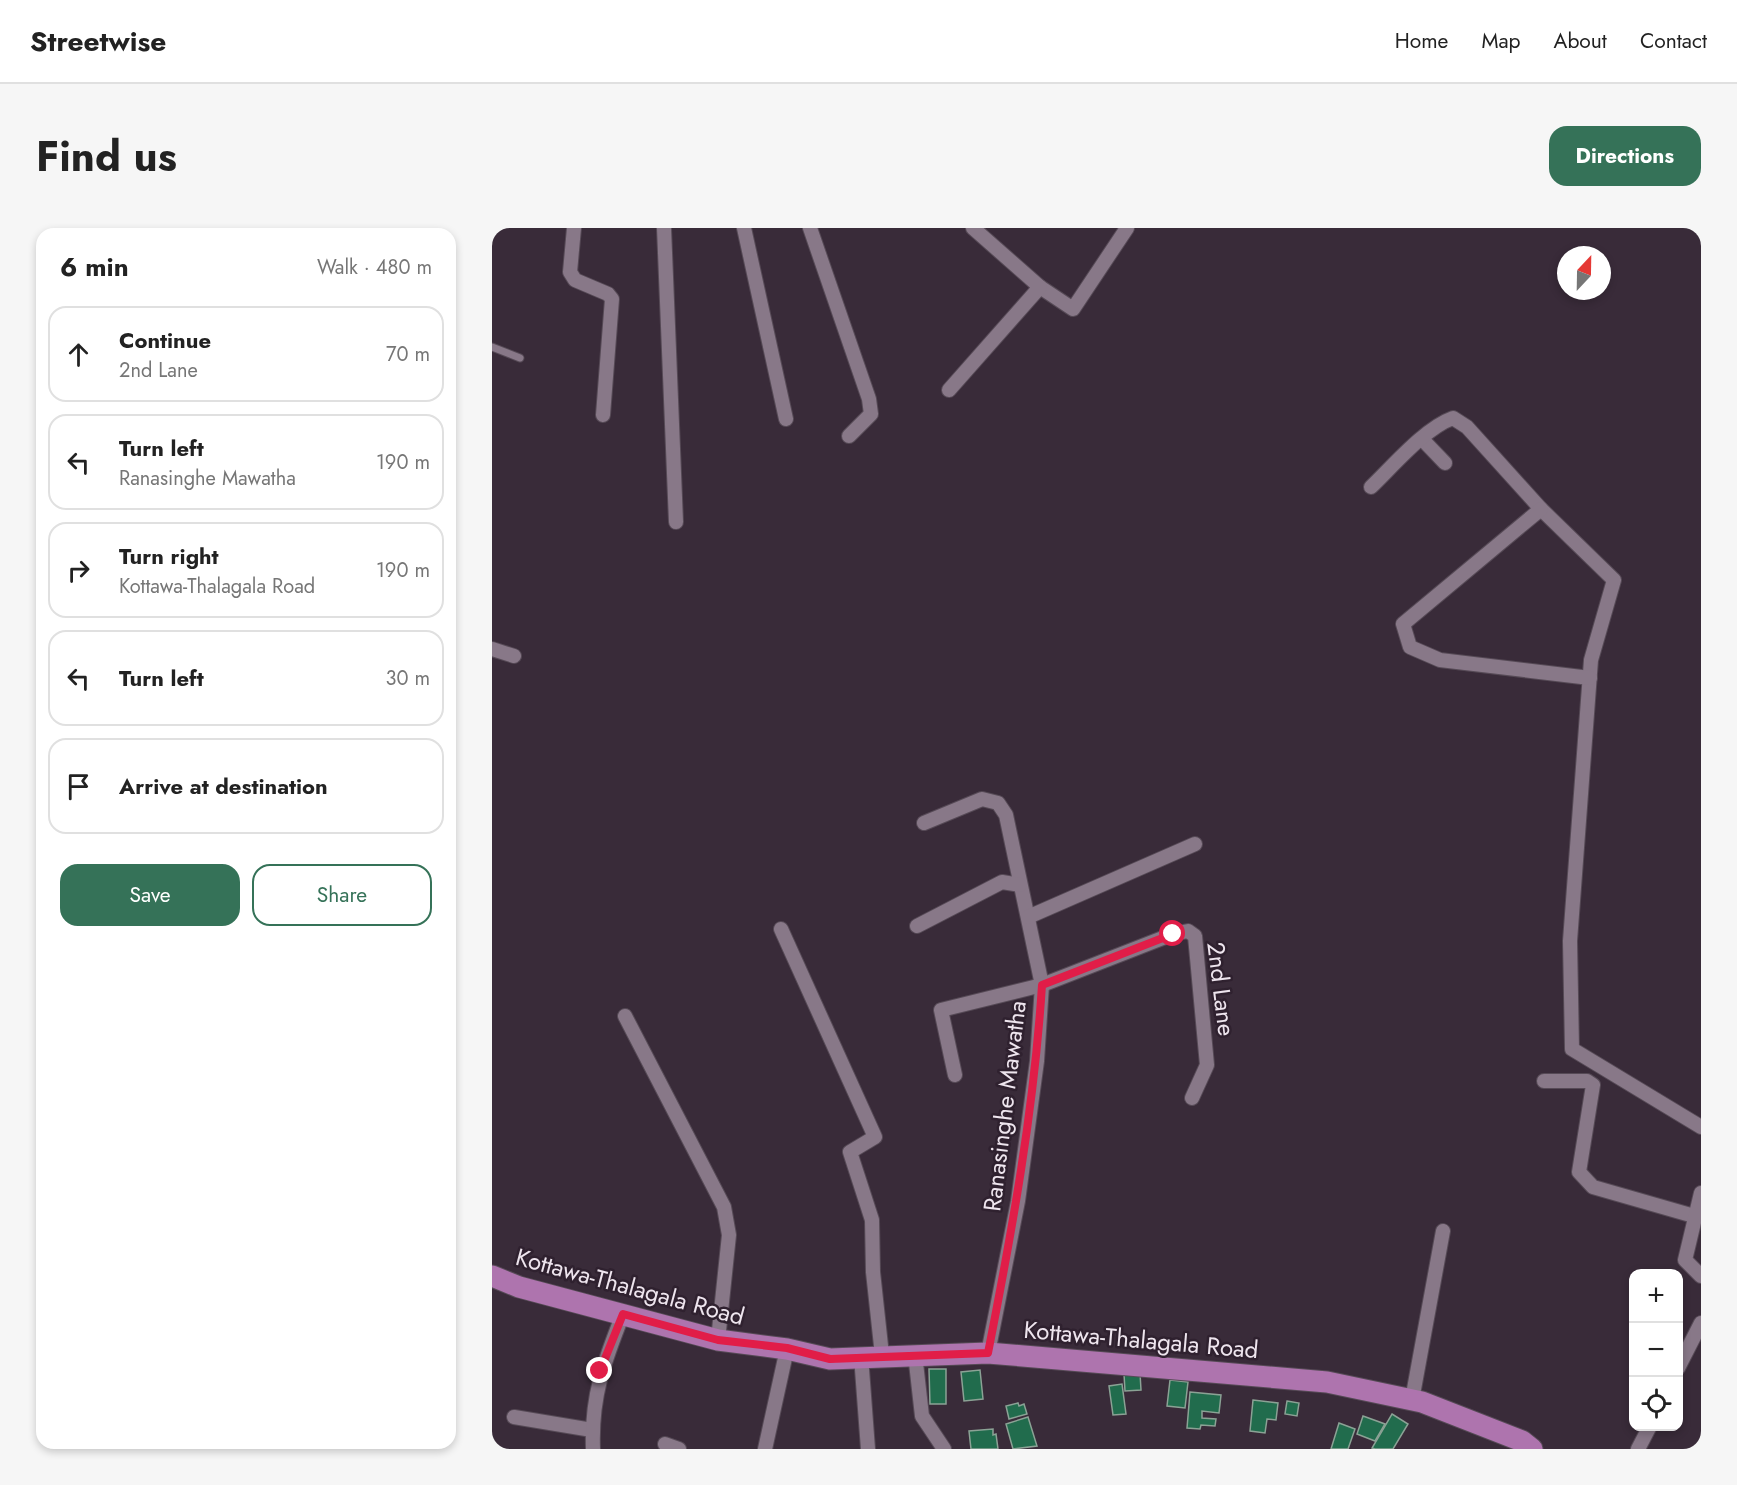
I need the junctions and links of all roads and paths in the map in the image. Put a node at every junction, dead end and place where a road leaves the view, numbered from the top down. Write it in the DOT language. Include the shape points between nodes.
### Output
graph roads {
  1 [pos="574,228"];
  2 [pos="664,228"];
  3 [pos="744,228"];
  4 [pos="810,228"];
  5 [pos="973,228"];
  6 [pos="1128,228"];
  7 [pos="1040,287"];
  8 [pos="492,347"];
  9 [pos="520,358"];
  10 [pos="950,390"];
  11 [pos="603,415"];
  12 [pos="786,419"];
  13 [pos="849,436"];
  14 [pos="1422,439"];
  15 [pos="1445,463"];
  16 [pos="1371,487"];
  17 [pos="1541,509"];
  18 [pos="676,522"];
  19 [pos="492,649"];
  20 [pos="514,656"];
  21 [pos="1590,678"];
  22 [pos="924,823"];
  23 [pos="1195,844"];
  24 [pos="1020,885"];
  25 [pos="1028,917"];
  26 [pos="917,926"];
  27 [pos="781,929"];
  28 [pos="1042,985"];
  29 [pos="625,1016"];
  30 [pos="956,1075"];
  31 [pos="1544,1081"];
  32 [pos="1192,1098"];
  33 [pos="1701,1127"];
  34 [pos="1701,1193"];
  35 [pos="1694,1216"];
  36 [pos="1445,1236"];
  37 [pos="492,1276"];
  38 [pos="1701,1276"];
  39 [pos="623,1314"];
  40 [pos="1701,1323"];
  41 [pos="718,1340"];
  42 [pos="787,1348"];
  43 [pos="988,1353"];
  44 [pos="915,1354"];
  45 [pos="871,1356"];
  46 [pos="1683,1358"];
  47 [pos="1415,1401"];
  48 [pos="514,1417"];
  49 [pos="592,1430"];
  50 [pos="1647,1431"];
  51 [pos="665,1444"];
  52 [pos="593,1449"];
  53 [pos="679,1449"];
  54 [pos="765,1449"];
  55 [pos="868,1449"];
  56 [pos="944,1449"];
  57 [pos="1532,1449"];
  58 [pos="1638,1449"];
  1 -- 11 [label="street" via="570,272 575,280 612,299"];
  2 -- 18 [label="street"];
  3 -- 12 [label="street"];
  4 -- 13 [label="street" via="869,399 871,414"];
  5 -- 7 [label="street"];
  6 -- 7 [label="street" via="1073,309"];
  7 -- 10 [label="street"];
  8 -- 9 [label="lane"];
  14 -- 15 [label="street"];
  14 -- 16 [label="street"];
  14 -- 17 [label="street" via="1443,422 1453,418 1461,422"];
  17 -- 21 [label="street" via="1614,580 1591,660"];
  17 -- 21 [label="street" via="1403,624 1410,647 1440,660"];
  19 -- 20 [label="street"];
  21 -- 33 [label="street" via="1570,941 1572,1049"];
  22 -- 24 [label="street, Ranasinghe Mawatha" via="982,799 998,803 1006,815"];
  23 -- 25 [label="street"];
  24 -- 25 [label="street, Ranasinghe Mawatha"];
  24 -- 26 [label="street" via="1002,882"];
  25 -- 28 [label="street, Ranasinghe Mawatha"];
  27 -- 45 [label="street" via="875,1137 850,1152 872,1220"];
  28 -- 30 [label="street" via="941,1010"];
  28 -- 32 [label="street, 2nd Lane" via="1173,934 1188,932 1195,936 1207,1065"];
  28 -- 43 [label="street, Ranasinghe Mawatha" via="1037,1061 1018,1201"];
  29 -- 41 [label="street" via="724,1207 729,1235"];
  31 -- 35 [label="street" via="1587,1081 1593,1085 1579,1172 1593,1187"];
  34 -- 35 [label="street"];
  35 -- 38 [label="street" via="1685,1260"];
  36 -- 47 [label="street"];
  37 -- 39 [label="main road, Kottawa-Thalagala Road" via="519,1287"];
  39 -- 41 [label="main road, Kottawa-Thalagala Road"];
  39 -- 49 [label="street" via="600,1371"];
  40 -- 46 [label="street"];
  41 -- 42 [label="main road, Kottawa-Thalagala Road"];
  42 -- 45 [label="main road, Kottawa-Thalagala Road" via="830,1359"];
  42 -- 54 [label="street"];
  43 -- 44 [label="main road, Kottawa-Thalagala Road"];
  43 -- 47 [label="main road, Kottawa-Thalagala Road" via="1327,1382"];
  44 -- 45 [label="main road, Kottawa-Thalagala Road"];
  44 -- 56 [label="street" via="922,1416"];
  45 -- 55 [label="street"];
  47 -- 57 [label="main road, Kottawa-Thalagala Road" via="1522,1441"];
  48 -- 49 [label="street"];
  49 -- 52 [label="street"];
  50 -- 58 [label="street"];
  51 -- 53 [label="street"];
}
